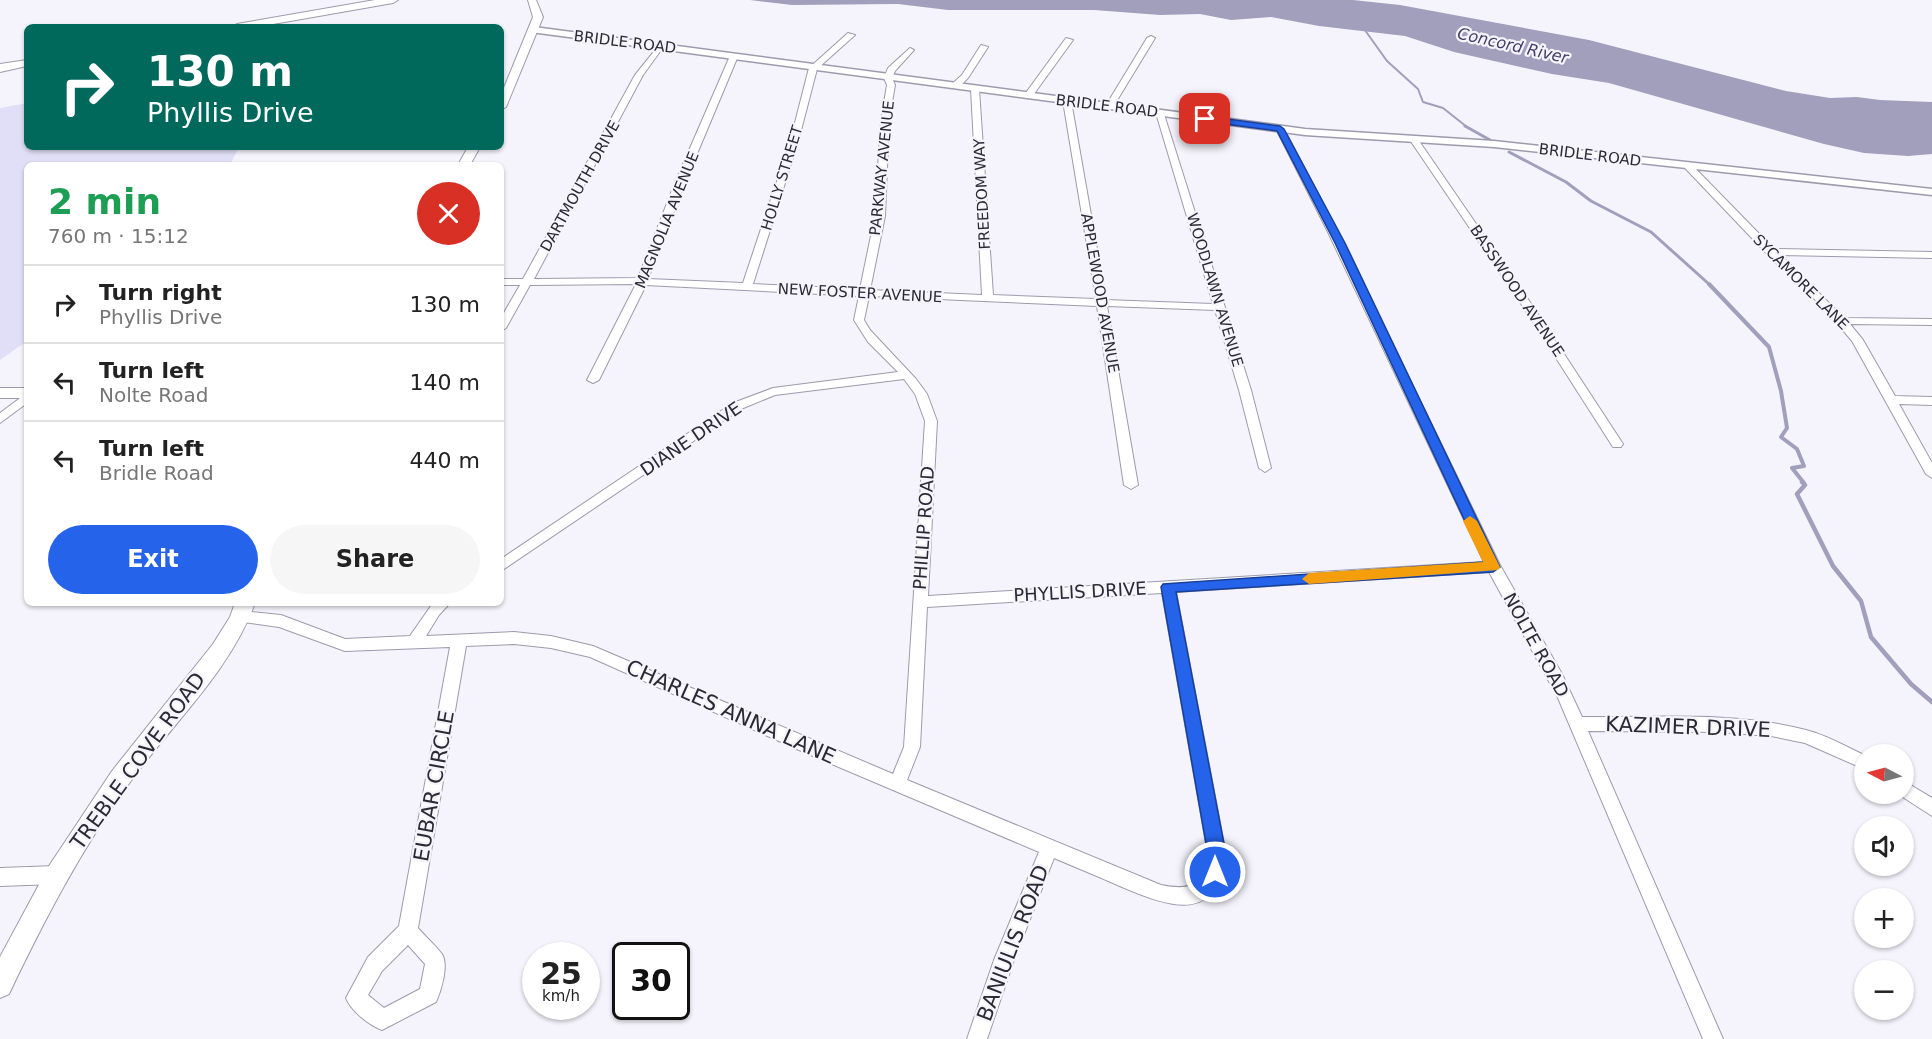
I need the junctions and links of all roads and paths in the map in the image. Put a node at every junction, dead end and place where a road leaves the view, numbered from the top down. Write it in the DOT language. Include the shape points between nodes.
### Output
graph roads {
  1 [pos="393,0"];
  2 [pos="532,0"];
  3 [pos="254,24"];
  4 [pos="534,30"];
  5 [pos="851,35"];
  6 [pos="1151,38"];
  7 [pos="1070,40"];
  8 [pos="660,46"];
  9 [pos="984,47"];
  10 [pos="910,50"];
  11 [pos="734,56"];
  12 [pos="24,64"];
  13 [pos="0,68"];
  14 [pos="813,68"];
  15 [pos="888,78"];
  16 [pos="954,86"];
  17 [pos="975,89"];
  18 [pos="1028,96"];
  19 [pos="504,100"];
  20 [pos="1067,101"];
  21 [pos="1109,106"];
  22 [pos="1161,113"];
  23 [pos="1280,129"];
  24 [pos="1414,140"];
  25 [pos="1688,166"];
  26 [pos="1932,192"];
  27 [pos="1771,252"];
  28 [pos="1932,255"];
  29 [pos="504,282"];
  30 [pos="528,282"];
  31 [pos="640,282"];
  32 [pos="747,287"];
  33 [pos="864,293"];
  34 [pos="988,299"];
  35 [pos="1100,303"];
  36 [pos="1220,307"];
  37 [pos="1840,321"];
  38 [pos="1932,322"];
  39 [pos="504,323"];
  40 [pos="905,375"];
  41 [pos="593,380"];
  42 [pos="0,393"];
  43 [pos="24,395"];
  44 [pos="24,398"];
  45 [pos="1891,400"];
  46 [pos="1932,401"];
  47 [pos="0,419"];
  48 [pos="1617,444"];
  49 [pos="1265,468"];
  50 [pos="1932,474"];
  51 [pos="1131,484"];
  52 [pos="504,564"];
  53 [pos="1493,567"];
  54 [pos="1168,587"];
  55 [pos="919,602"];
  56 [pos="440,606"];
  57 [pos="243,610"];
  58 [pos="459,640"];
  59 [pos="414,642"];
  60 [pos="1576,724"];
  61 [pos="1854,758"];
  62 [pos="897,784"];
  63 [pos="1914,795"];
  64 [pos="1932,808"];
  65 [pos="1050,846"];
  66 [pos="56,875"];
  67 [pos="0,877"];
  68 [pos="408,931"];
  69 [pos="0,985"];
  70 [pos="977,1039"];
  71 [pos="1713,1039"];
  1 -- 3 [label="main road"];
  2 -- 4 [label="main road" via="538,18"];
  4 -- 8 [label="street, BRIDLE ROAD"];
  4 -- 19 [label="main road"];
  5 -- 14 [label="street"];
  6 -- 21 [label="street"];
  7 -- 18 [label="street"];
  8 -- 11 [label="street, BRIDLE ROAD"];
  8 -- 30 [label="street, DARTMOUTH DRIVE" via="639,75"];
  9 -- 16 [label="street"];
  10 -- 15 [label="street"];
  11 -- 14 [label="street, BRIDLE ROAD"];
  11 -- 31 [label="street, MAGNOLIA AVENUE"];
  12 -- 13 [label="main road"];
  14 -- 15 [label="street, BRIDLE ROAD"];
  14 -- 32 [label="street, HOLLY STREET" via="794,142"];
  15 -- 16 [label="street, BRIDLE ROAD"];
  15 -- 33 [label="street, PARKWAY AVENUE" via="891,86 885,120 880,216"];
  16 -- 17 [label="street, BRIDLE ROAD"];
  17 -- 18 [label="street, BRIDLE ROAD"];
  17 -- 34 [label="street, FREEDOM WAY"];
  18 -- 20 [label="street, BRIDLE ROAD"];
  20 -- 21 [label="street, BRIDLE ROAD"];
  20 -- 35 [label="street, APPLEWOOD AVENUE"];
  21 -- 22 [label="street, BRIDLE ROAD"];
  22 -- 23 [label="street, BRIDLE ROAD"];
  22 -- 36 [label="street, WOODLAWN AVENUE"];
  23 -- 24 [label="street, BRIDLE ROAD"];
  23 -- 53 [label="street, NOLTE ROAD" via="1340,243"];
  24 -- 25 [label="street, BRIDLE ROAD" via="1494,144"];
  24 -- 48 [label="street, BASSWOOD AVENUE"];
  25 -- 26 [label="street, BRIDLE ROAD"];
  25 -- 27 [label="street, SYCAMORE LANE"];
  27 -- 28 [label="street"];
  27 -- 37 [label="street, SYCAMORE LANE"];
  29 -- 30 [label="street, NEW FOSTER AVENUE"];
  30 -- 31 [label="street, NEW FOSTER AVENUE"];
  30 -- 39 [label="street, DARTMOUTH DRIVE"];
  31 -- 32 [label="street, NEW FOSTER AVENUE"];
  31 -- 41 [label="street, MAGNOLIA AVENUE" via="635,300"];
  32 -- 33 [label="street, NEW FOSTER AVENUE"];
  33 -- 34 [label="street, NEW FOSTER AVENUE"];
  33 -- 40 [label="street, PHILLIP ROAD" via="859,320 865,333"];
  34 -- 35 [label="street, NEW FOSTER AVENUE"];
  35 -- 36 [label="street, NEW FOSTER AVENUE"];
  35 -- 51 [label="street, APPLEWOOD AVENUE" via="1118,390"];
  36 -- 49 [label="street, WOODLAWN AVENUE"];
  37 -- 38 [label="street"];
  37 -- 45 [label="street, SYCAMORE LANE" via="1857,340"];
  40 -- 52 [label="street, DIANE DRIVE" via="773,392 737,406"];
  40 -- 55 [label="street, PHILLIP ROAD" via="918,390 931,421"];
  42 -- 43 [label="main road"];
  44 -- 47 [label="street"];
  45 -- 46 [label="street"];
  45 -- 50 [label="street, SYCAMORE LANE"];
  53 -- 54 [label="street, PHYLLIS DRIVE"];
  53 -- 60 [label="street, NOLTE ROAD" via="1541,649"];
  54 -- 55 [label="street, PHYLLIS DRIVE"];
  54 -- 65 [label="street, CHARLES ANNA LANE" via="1216,849 1215,872 1201,891 1178,897 1160,894"];
  55 -- 62 [label="street, PHILLIP ROAD" via="912,747"];
  56 -- 59 [label="street"];
  57 -- 59 [label="street, CHARLES ANNA LANE" via="345,645"];
  57 -- 66 [label="main road, TREBLE COVE ROAD" via="200,677 96,811"];
  58 -- 59 [label="street, CHARLES ANNA LANE"];
  58 -- 62 [label="street, CHARLES ANNA LANE" via="514,638 593,652"];
  58 -- 68 [label="street, EUBAR CIRCLE"];
  60 -- 61 [label="street, KAZIMER DRIVE" via="1771,729 1807,737"];
  60 -- 71 [label="street, NOLTE ROAD"];
  62 -- 65 [label="street, CHARLES ANNA LANE"];
  63 -- 64 [label="street"];
  65 -- 70 [label="street, BANIULIS ROAD"];
  66 -- 67 [label="street"];
  66 -- 69 [label="main road, TREBLE COVE ROAD"];
  68 -- 68 [label="street" via="435,961 429,995 382,1020 356,998 375,963"];
}
